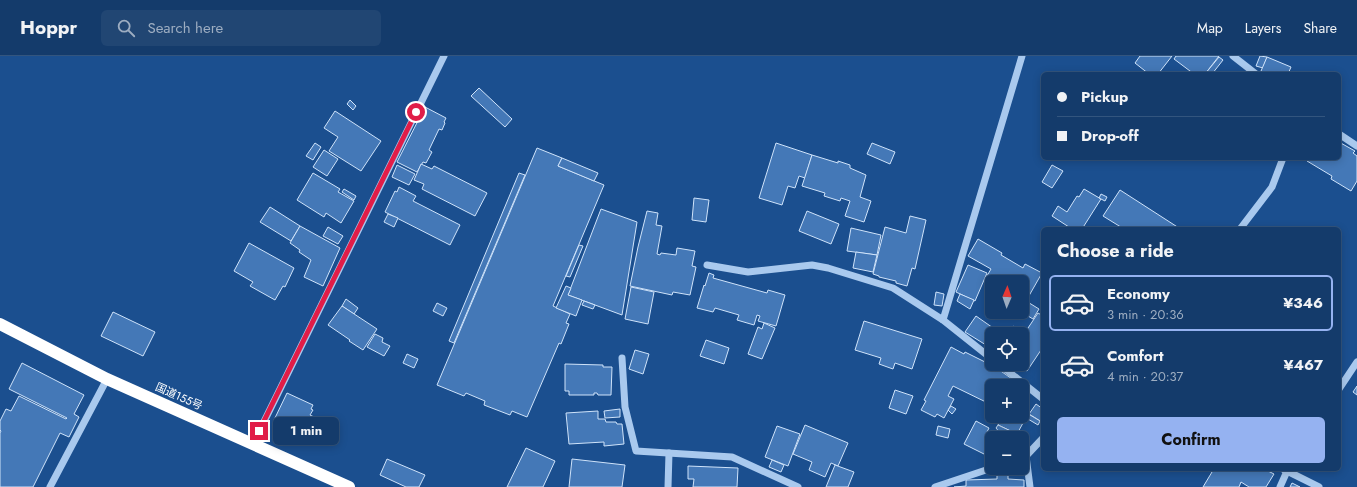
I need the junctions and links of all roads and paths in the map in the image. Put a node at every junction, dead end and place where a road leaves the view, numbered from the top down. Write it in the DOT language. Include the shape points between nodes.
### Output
graph roads {
  1 [pos="444,56"];
  2 [pos="1022,56"];
  3 [pos="1233,56"];
  4 [pos="1253,72"];
  5 [pos="1341,135"];
  6 [pos="1357,146"];
  7 [pos="1282,160"];
  8 [pos="1242,227"];
  9 [pos="707,265"];
  10 [pos="943,320"];
  11 [pos="0,324"];
  12 [pos="985,353"];
  13 [pos="622,358"];
  14 [pos="1357,362"];
  15 [pos="1008,371"];
  16 [pos="107,379"];
  17 [pos="1341,386"];
  18 [pos="1041,397"];
  19 [pos="1041,440"];
  20 [pos="253,444"];
  21 [pos="1029,452"];
  22 [pos="669,453"];
  23 [pos="985,470"];
  24 [pos="1286,471"];
  25 [pos="1288,471"];
  26 [pos="1028,475"];
  27 [pos="347,486"];
  28 [pos="50,487"];
  29 [pos="668,487"];
  30 [pos="798,487"];
  31 [pos="935,487"];
  32 [pos="1030,487"];
  33 [pos="1280,487"];
  34 [pos="1319,487"];
  1 -- 20 [label="street"];
  2 -- 10 [label="street"];
  3 -- 4 [label="street"];
  5 -- 6 [label="street"];
  7 -- 8 [label="street" via="1272,187"];
  9 -- 10 [label="street" via="748,272 812,265 828,268 893,288"];
  10 -- 12 [label="street"];
  11 -- 16 [label="highway, 国道155号"];
  13 -- 22 [label="street" via="625,407 636,450"];
  14 -- 17 [label="street"];
  15 -- 18 [label="street"];
  16 -- 20 [label="highway, 国道155号"];
  16 -- 28 [label="street"];
  19 -- 21 [label="street"];
  20 -- 27 [label="highway, 国道155号"];
  22 -- 29 [label="street"];
  22 -- 30 [label="street" via="732,457"];
  23 -- 31 [label="street"];
  24 -- 33 [label="street"];
  25 -- 34 [label="street"];
  26 -- 32 [label="street"];
}
